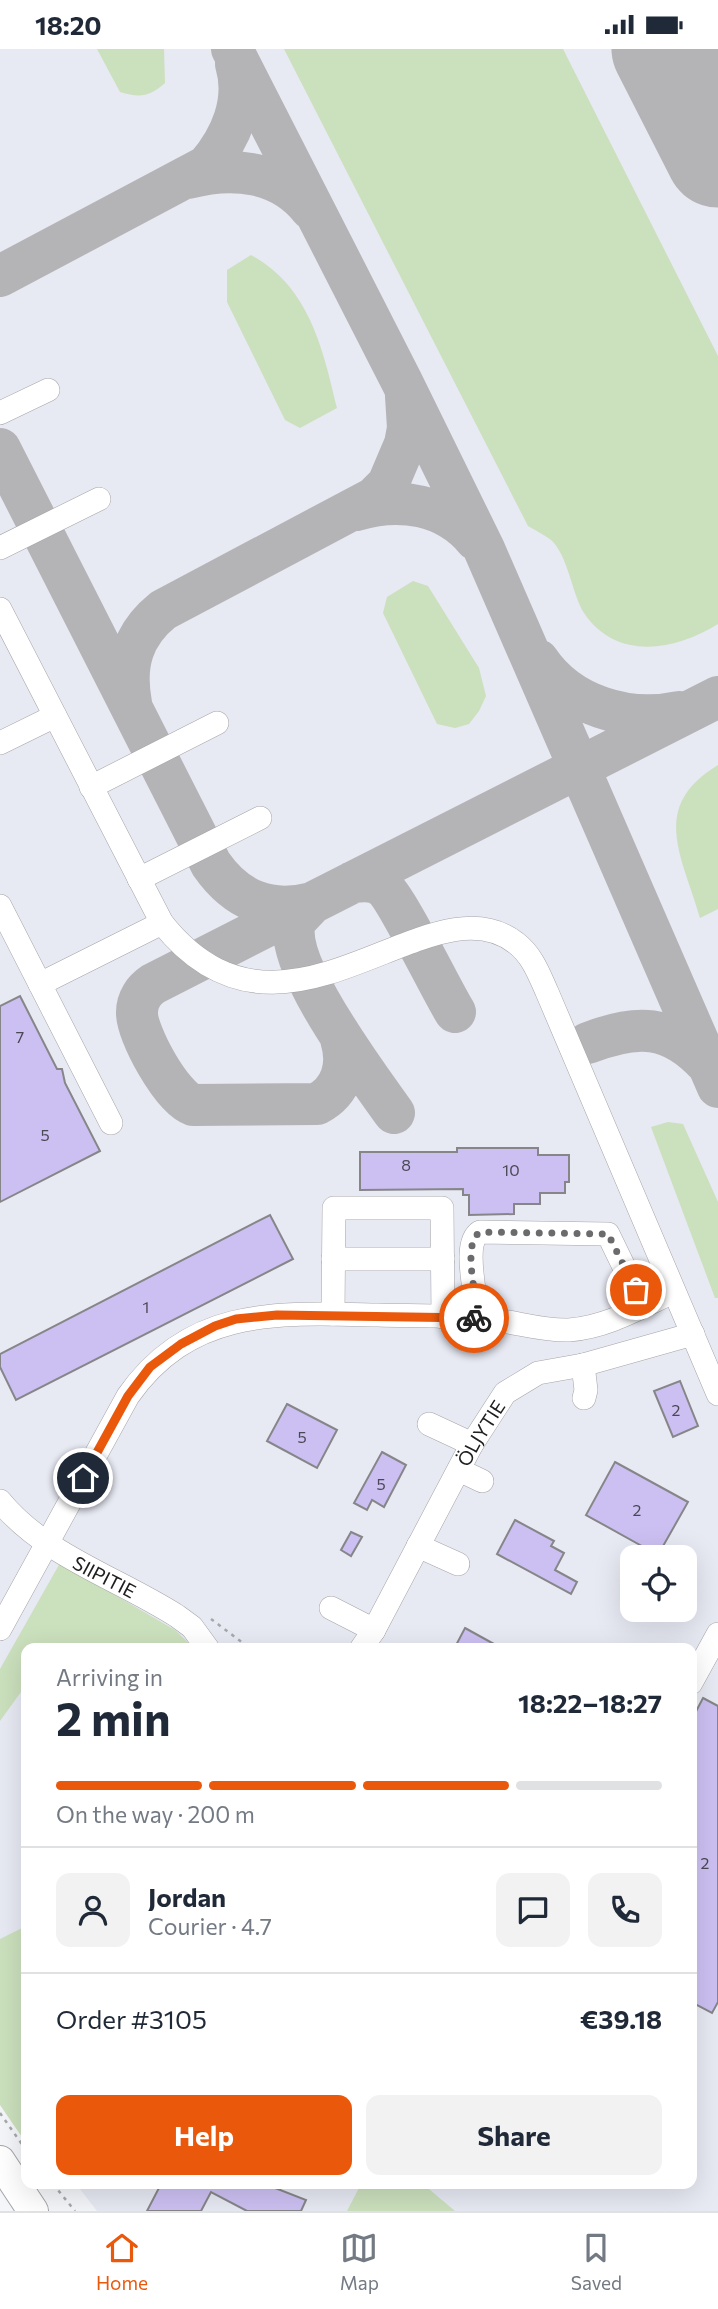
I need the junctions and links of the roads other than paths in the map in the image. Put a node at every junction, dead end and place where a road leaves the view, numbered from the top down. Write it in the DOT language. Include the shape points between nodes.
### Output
graph roads {
  1 [pos="48,390"];
  2 [pos="0,413"];
  3 [pos="99,499"];
  4 [pos="0,548"];
  5 [pos="0,609"];
  6 [pos="55,716"];
  7 [pos="217,723"];
  8 [pos="0,743"];
  9 [pos="91,787"];
  10 [pos="260,818"];
  11 [pos="139,880"];
  12 [pos="0,906"];
  13 [pos="162,923"];
  14 [pos="40,984"];
  15 [pos="111,1123"];
  16 [pos="333,1259"];
  17 [pos="443,1259"];
  18 [pos="673,1292"];
  19 [pos="643,1306"];
  20 [pos="333,1314"];
  21 [pos="443,1317"];
  22 [pos="477,1318"];
  23 [pos="693,1334"];
  24 [pos="583,1365"];
  25 [pos="718,1394"];
  26 [pos="584,1398"];
  27 [pos="429,1425"];
  28 [pos="472,1444"];
  29 [pos="459,1470"];
  30 [pos="482,1481"];
  31 [pos="0,1501"];
  32 [pos="47,1543"];
  33 [pos="418,1546"];
  34 [pos="458,1564"];
  35 [pos="331,1608"];
  36 [pos="0,1629"];
  37 [pos="718,1634"];
  38 [pos="367,1639"];
  39 [pos="204,1643"];
  40 [pos="697,1672"];
  41 [pos="0,2161"];
  42 [pos="33,2211"];
  1 -- 2 [label="street"];
  3 -- 4 [label="street"];
  5 -- 6 [label="street"];
  6 -- 8 [label="street"];
  6 -- 9 [label="street"];
  7 -- 9 [label="street"];
  9 -- 11 [label="street"];
  10 -- 11 [label="street"];
  11 -- 13 [label="street"];
  12 -- 14 [label="street"];
  13 -- 14 [label="street"];
  13 -- 18 [label="street" via="201,960 259,982 317,977 469,927 485,928 516,943 537,968"];
  14 -- 15 [label="street"];
  16 -- 17 [label="street"];
  16 -- 17 [label="street" via="334,1208 442,1208"];
  16 -- 20 [label="street"];
  17 -- 21 [label="street"];
  18 -- 19 [label="street"];
  18 -- 23 [label="street"];
  19 -- 22 [label="street" via="616,1319 570,1330"];
  19 -- 22 [label="street" via="608,1234 480,1232 472,1242"];
  20 -- 21 [label="street"];
  20 -- 32 [label="street" via="236,1319 197,1334 163,1356 128,1396"];
  21 -- 22 [label="street"];
  23 -- 24 [label="street, ÖLJYTIE"];
  23 -- 25 [label="street"];
  24 -- 26 [label="street"];
  24 -- 28 [label="street, ÖLJYTIE" via="538,1373 515,1385 496,1404"];
  27 -- 28 [label="street"];
  28 -- 29 [label="street, ÖLJYTIE"];
  29 -- 30 [label="street"];
  29 -- 33 [label="street, ÖLJYTIE"];
  31 -- 32 [label="street, SIIPITIE"];
  32 -- 36 [label="street"];
  32 -- 39 [label="street, SIIPITIE" via="177,1616"];
  33 -- 34 [label="street"];
  33 -- 38 [label="street, ÖLJYTIE"];
  35 -- 38 [label="street"];
  37 -- 40 [label="street"];
  41 -- 42 [label="main road"];
}
